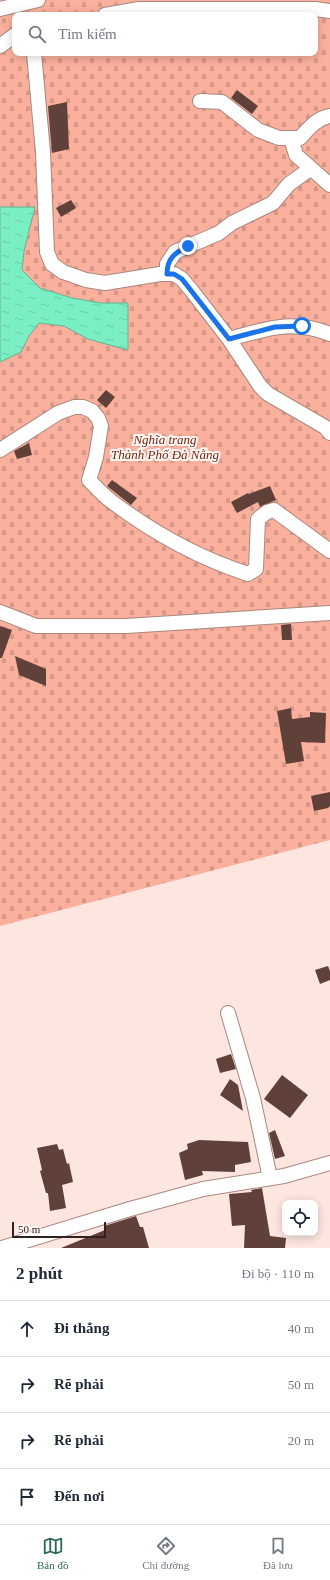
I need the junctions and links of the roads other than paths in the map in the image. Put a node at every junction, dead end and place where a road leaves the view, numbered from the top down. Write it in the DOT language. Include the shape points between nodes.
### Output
graph roads {
  1 [pos="38,0"];
  2 [pos="316,4"];
  3 [pos="128,5"];
  4 [pos="0,9"];
  5 [pos="330,11"];
  6 [pos="112,12"];
  7 [pos="12,37"];
  8 [pos="0,46"];
  9 [pos="34,56"];
  10 [pos="200,101"];
  11 [pos="330,116"];
  12 [pos="291,138"];
  13 [pos="310,169"];
  14 [pos="330,185"];
  15 [pos="167,274"];
  16 [pos="330,334"];
  17 [pos="229,339"];
  18 [pos="330,433"];
  19 [pos="0,450"];
  20 [pos="330,551"];
  21 [pos="0,612"];
  22 [pos="330,613"];
  23 [pos="228,1013"];
  24 [pos="330,1163"];
  25 [pos="270,1178"];
  26 [pos="2,1248"];
  1 -- 4 [label="street"];
  2 -- 3 [label="street" via="139,9"];
  2 -- 5 [label="street"];
  3 -- 6 [label="street"];
  7 -- 8 [label="street"];
  9 -- 15 [label="street" via="43,152 46,252 52,264 63,272 86,280 106,283"];
  10 -- 12 [label="street" via="222,102 258,130 279,138"];
  11 -- 12 [label="street" via="311,125 300,138"];
  12 -- 13 [label="street" via="296,155"];
  13 -- 14 [label="street"];
  13 -- 15 [label="street" via="289,184 273,203 232,223 219,233 175,252 167,264"];
  15 -- 17 [label="street" via="174,274 182,279"];
  16 -- 17 [label="street" via="302,326 288,326"];
  17 -- 18 [label="street" via="268,394 325,427"];
  19 -- 20 [label="street" via="58,413 74,407 83,407 92,411 101,426 89,480 110,500 170,540 248,574 256,569 258,518 274,510"];
  21 -- 22 [label="street" via="36,626 126,626"];
  23 -- 25 [label="street" via="253,1098"];
  24 -- 25 [label="street"];
  25 -- 26 [label="street" via="204,1189"];
}
